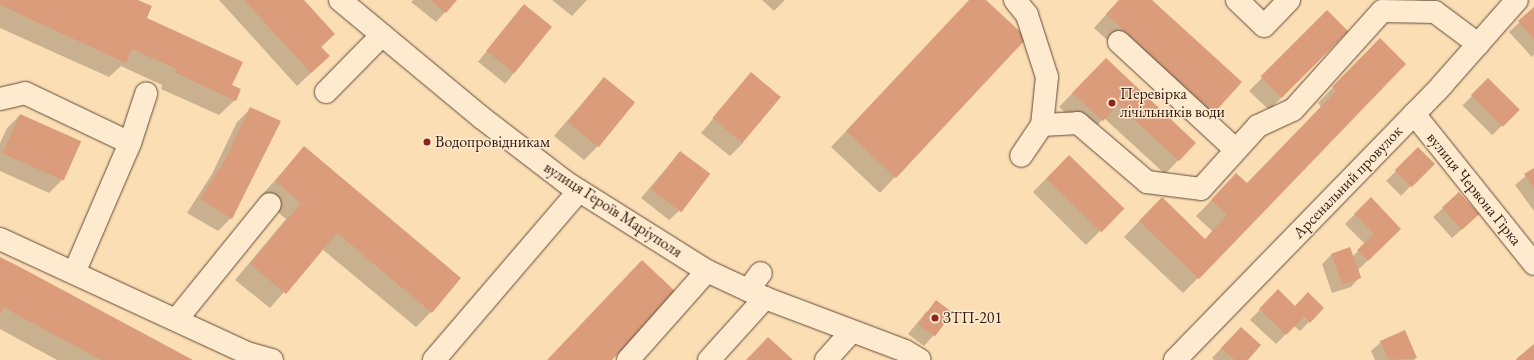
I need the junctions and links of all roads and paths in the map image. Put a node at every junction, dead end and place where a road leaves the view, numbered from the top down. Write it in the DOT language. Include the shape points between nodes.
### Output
graph roads {
  1 [pos="340,0"];
  2 [pos="1015,0"];
  3 [pos="1237,0"];
  4 [pos="1289,0"];
  5 [pos="1516,0"];
  6 [pos="382,35"];
  7 [pos="1119,42"];
  8 [pos="1478,44"];
  9 [pos="326,92"];
  10 [pos="146,94"];
  11 [pos="0,99"];
  12 [pos="1414,114"];
  13 [pos="1042,125"];
  14 [pos="130,143"];
  15 [pos="1236,150"];
  16 [pos="1021,156"];
  17 [pos="580,191"];
  18 [pos="270,204"];
  19 [pos="0,239"];
  20 [pos="1534,264"];
  21 [pos="707,271"];
  22 [pos="74,272"];
  23 [pos="761,273"];
  24 [pos="756,294"];
  25 [pos="176,320"];
  26 [pos="851,332"];
  27 [pos="272,360"];
  28 [pos="434,360"];
  29 [pos="628,360"];
  30 [pos="709,360"];
  31 [pos="826,360"];
  32 [pos="920,360"];
  33 [pos="1175,360"];
  1 -- 6 [label="street, вулиця Героїв Маріуполя"];
  2 -- 13 [label="street" via="1028,15 1047,77"];
  3 -- 4 [label="street" via="1264,26"];
  5 -- 8 [label="street, Арсенальний провулок"];
  6 -- 9 [label="street"];
  6 -- 17 [label="street, вулиця Героїв Маріуполя" via="482,118"];
  7 -- 15 [label="street"];
  8 -- 12 [label="street, Арсенальний провулок"];
  8 -- 15 [label="street" via="1435,12 1382,11 1293,110 1258,126"];
  10 -- 14 [label="street"];
  11 -- 14 [label="street" via="25,93"];
  12 -- 20 [label="street, вулиця Червона Гірка"];
  12 -- 33 [label="street, Арсенальний провулок"];
  13 -- 15 [label="street" via="1078,123 1147,182 1201,189"];
  13 -- 16 [label="street"];
  14 -- 22 [label="street"];
  17 -- 21 [label="street, вулиця Героїв Маріуполя"];
  17 -- 28 [label="street"];
  18 -- 25 [label="street"];
  19 -- 22 [label="street"];
  21 -- 24 [label="street, вулиця Героїв Маріуполя"];
  21 -- 29 [label="street"];
  22 -- 25 [label="street"];
  23 -- 24 [label="street"];
  24 -- 26 [label="street, вулиця Героїв Маріуполя"];
  24 -- 30 [label="street"];
  25 -- 27 [label="street" via="247,353"];
  26 -- 31 [label="street"];
  26 -- 32 [label="street, вулиця Героїв Маріуполя" via="905,351"];
}
